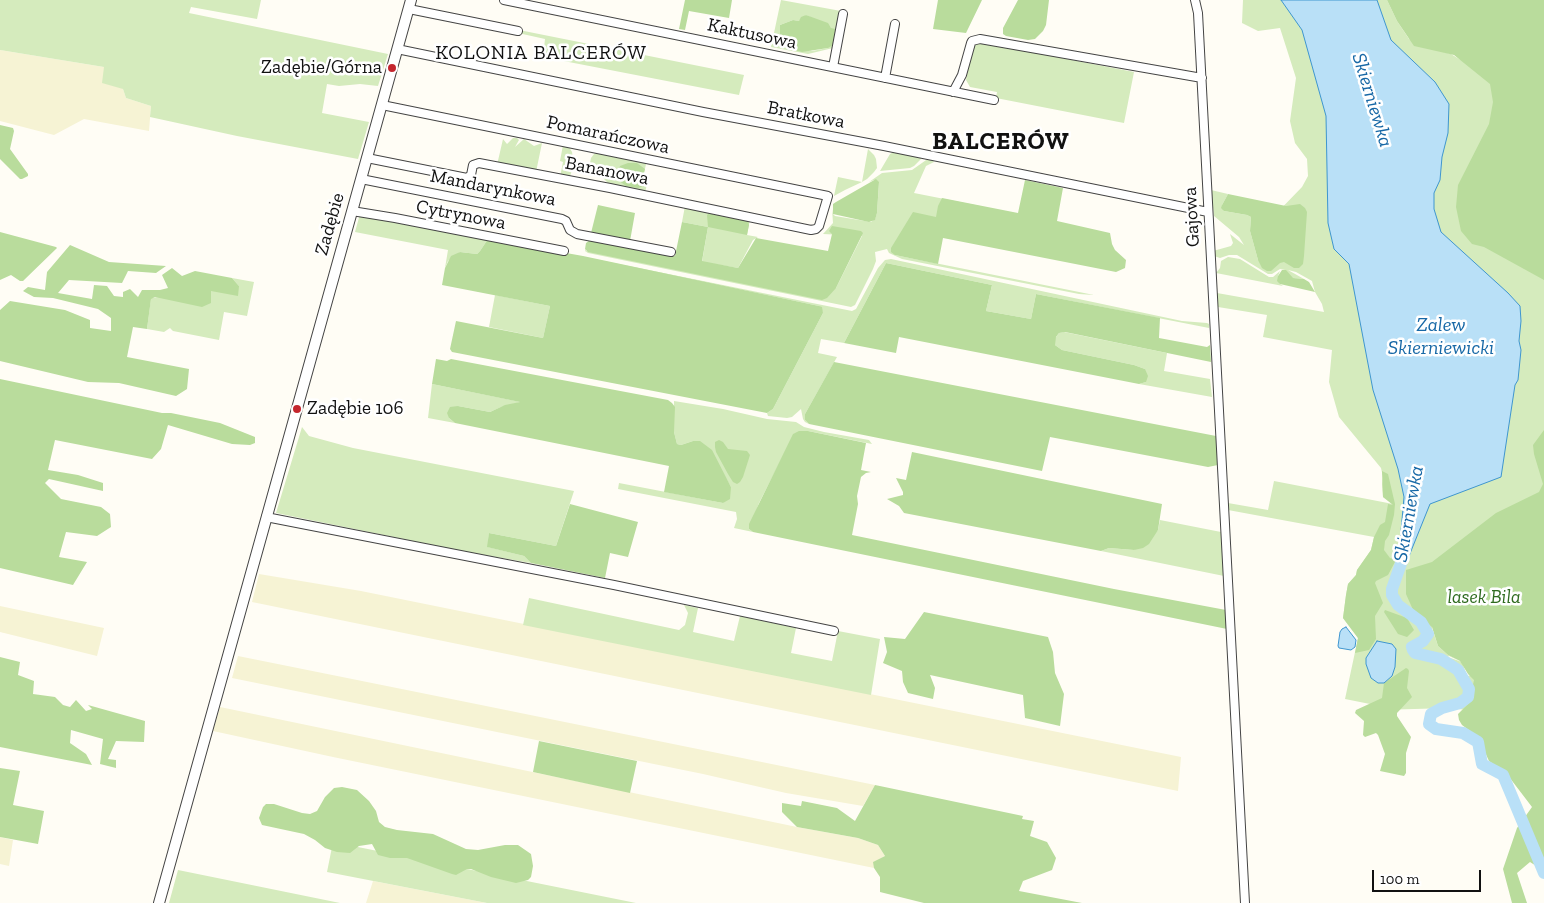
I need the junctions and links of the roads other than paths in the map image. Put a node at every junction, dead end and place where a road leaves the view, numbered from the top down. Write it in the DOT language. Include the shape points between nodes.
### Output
graph roads {
  1 [pos="504,0"];
  2 [pos="1195,0"];
  3 [pos="410,5"];
  4 [pos="843,14"];
  5 [pos="895,24"];
  6 [pos="518,31"];
  7 [pos="398,49"];
  8 [pos="833,67"];
  9 [pos="885,78"];
  10 [pos="1202,78"];
  11 [pos="953,92"];
  12 [pos="994,100"];
  13 [pos="382,106"];
  14 [pos="367,158"];
  15 [pos="361,179"];
  16 [pos="828,196"];
  17 [pos="352,211"];
  18 [pos="1208,212"];
  19 [pos="564,251"];
  20 [pos="671,252"];
  21 [pos="266,517"];
  22 [pos="834,631"];
  23 [pos="158,903"];
  24 [pos="1245,903"];
  1 -- 8 [label="street, Kaktusowa"];
  2 -- 10 [label="street, Gajowa"];
  3 -- 6 [label="street"];
  3 -- 7 [label="street, Zadębie"];
  4 -- 8 [label="street"];
  5 -- 9 [label="street"];
  7 -- 13 [label="street, Zadębie"];
  7 -- 18 [label="street, Bratkowa"];
  8 -- 9 [label="street, Kaktusowa"];
  9 -- 11 [label="street, Kaktusowa"];
  10 -- 11 [label="street" via="980,39 971,43 962,75"];
  10 -- 18 [label="street, Gajowa"];
  11 -- 12 [label="street, Kaktusowa"];
  13 -- 14 [label="street, Zadębie"];
  13 -- 16 [label="street, Pomarańczowa"];
  14 -- 15 [label="street, Zadębie"];
  14 -- 16 [label="street, Bananowa" via="467,178 473,165 478,163 811,230 819,226"];
  15 -- 17 [label="street, Zadębie"];
  15 -- 20 [label="street, Mandarynkowa" via="562,218 577,234"];
  17 -- 19 [label="street, Cytrynowa"];
  17 -- 21 [label="street, Zadębie"];
  18 -- 24 [label="street, Gajowa"];
  21 -- 22 [label="street"];
  21 -- 23 [label="street, Zadębie"];
}
